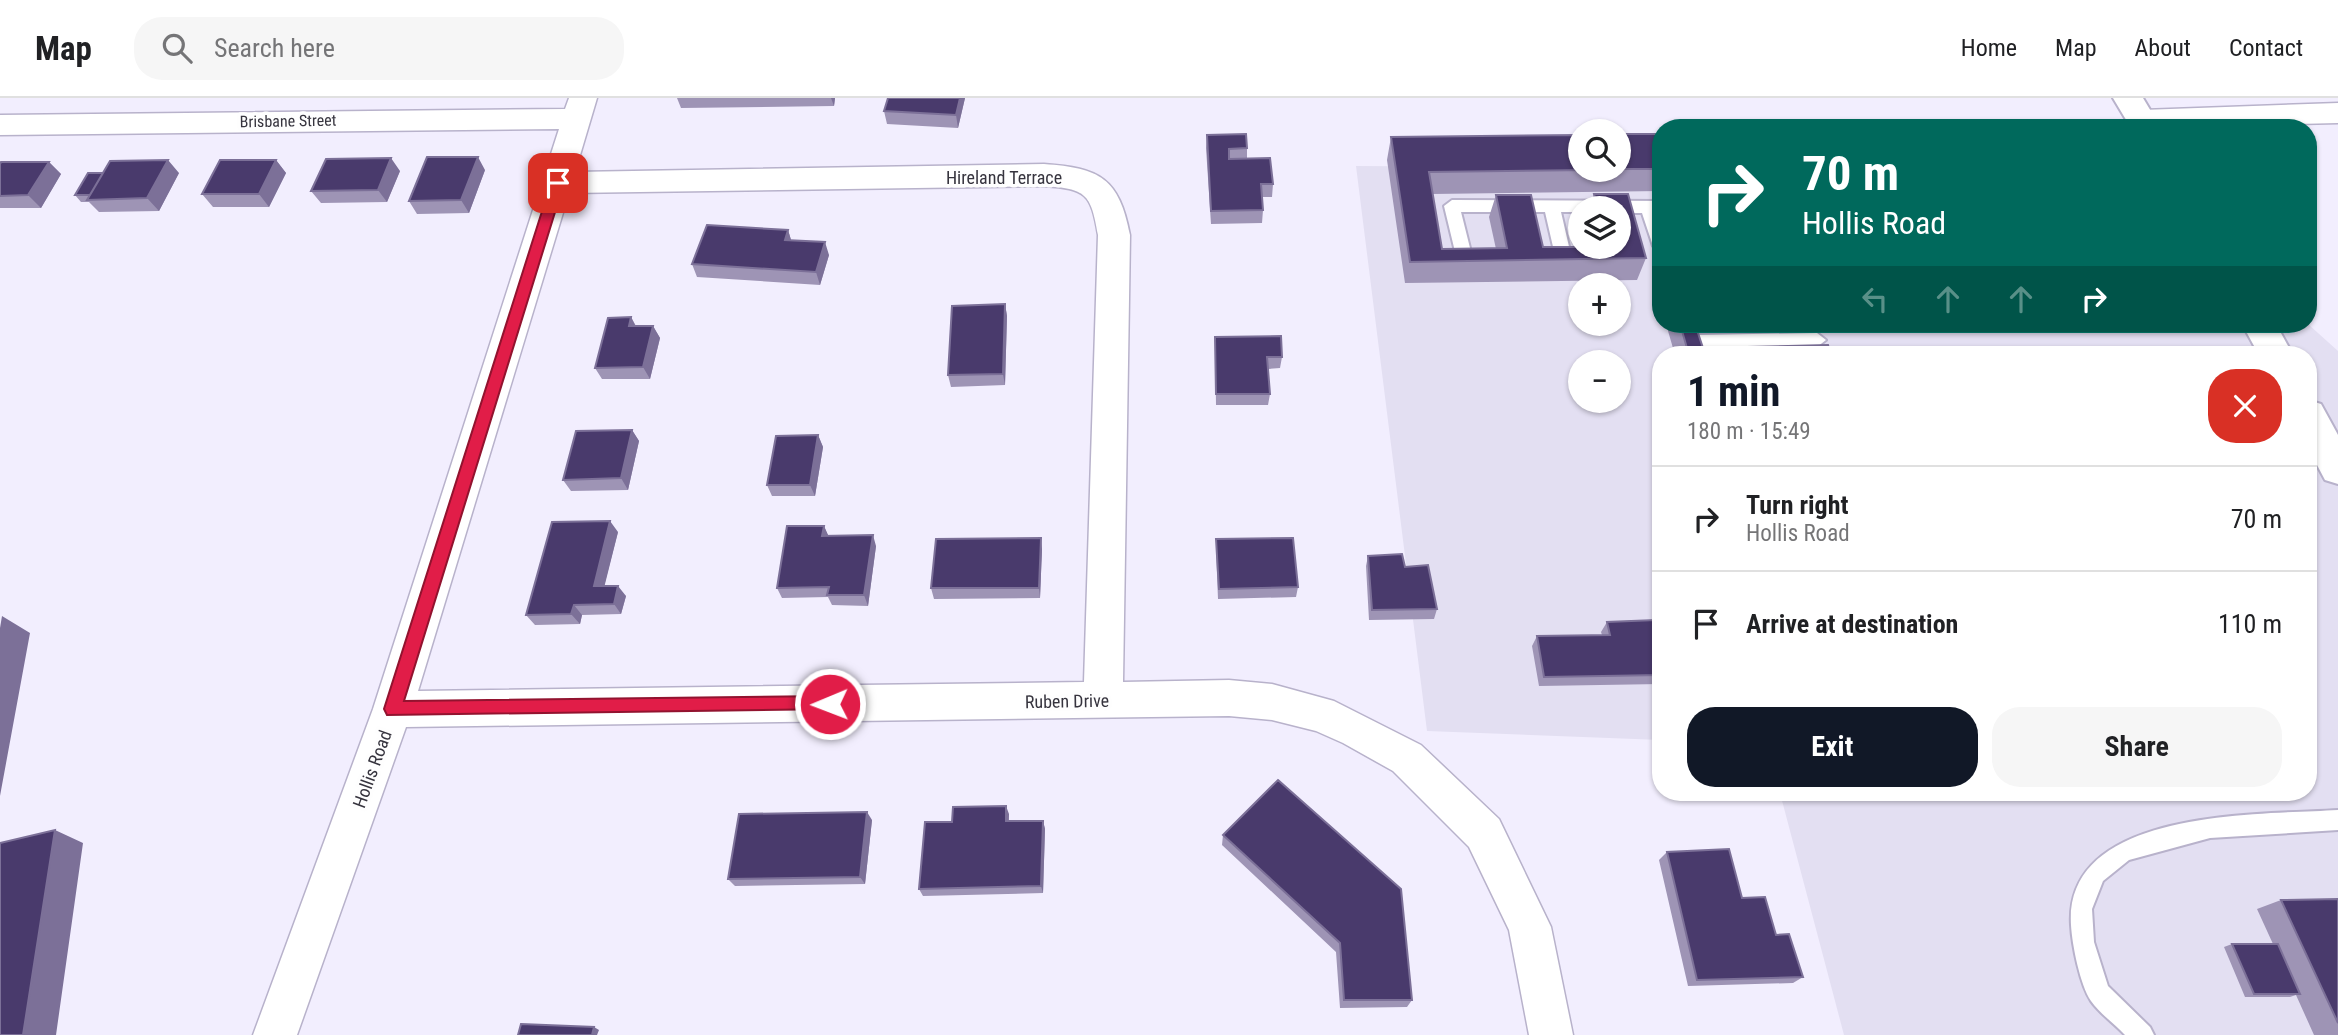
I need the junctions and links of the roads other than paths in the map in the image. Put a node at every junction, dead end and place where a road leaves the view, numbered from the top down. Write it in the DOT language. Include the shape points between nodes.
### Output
graph roads {
  1 [pos="580,108"];
  2 [pos="346,109"];
  3 [pos="2338,113"];
  4 [pos="2139,115"];
  5 [pos="0,125"];
  6 [pos="558,183"];
  7 [pos="1552,206"];
  8 [pos="1652,207"];
  9 [pos="1466,264"];
  10 [pos="1565,264"];
  11 [pos="1816,340"];
  12 [pos="1698,342"];
  13 [pos="2317,430"];
  14 [pos="2338,469"];
  15 [pos="1102,701"];
  16 [pos="393,709"];
  17 [pos="2338,820"];
  18 [pos="275,1035"];
  19 [pos="1551,1035"];
  20 [pos="2142,1035"];
  1 -- 2 [label="street, Brisbane Street"];
  1 -- 6 [label="street, Hollis Road"];
  2 -- 5 [label="street, Brisbane Street"];
  3 -- 4 [label="street"];
  6 -- 15 [label="street, Hireland Terrace" via="1044,176 1080,177 1097,187 1109,202 1114,235"];
  6 -- 16 [label="street, Hollis Road"];
  7 -- 8 [label="lane"];
  7 -- 9 [label="lane" via="1452,206"];
  7 -- 10 [label="lane"];
  11 -- 12 [label="lane"];
  13 -- 14 [label="main road"];
  15 -- 16 [label="street, Ruben Drive"];
  15 -- 19 [label="street, Ruben Drive" via="1229,698 1272,702 1320,714 1407,758 1484,834 1530,927"];
  16 -- 18 [label="street, Hollis Road"];
  17 -- 20 [label="lane" via="2210,828 2123,851 2095,874 2081,909 2083,943 2099,993"];
}
